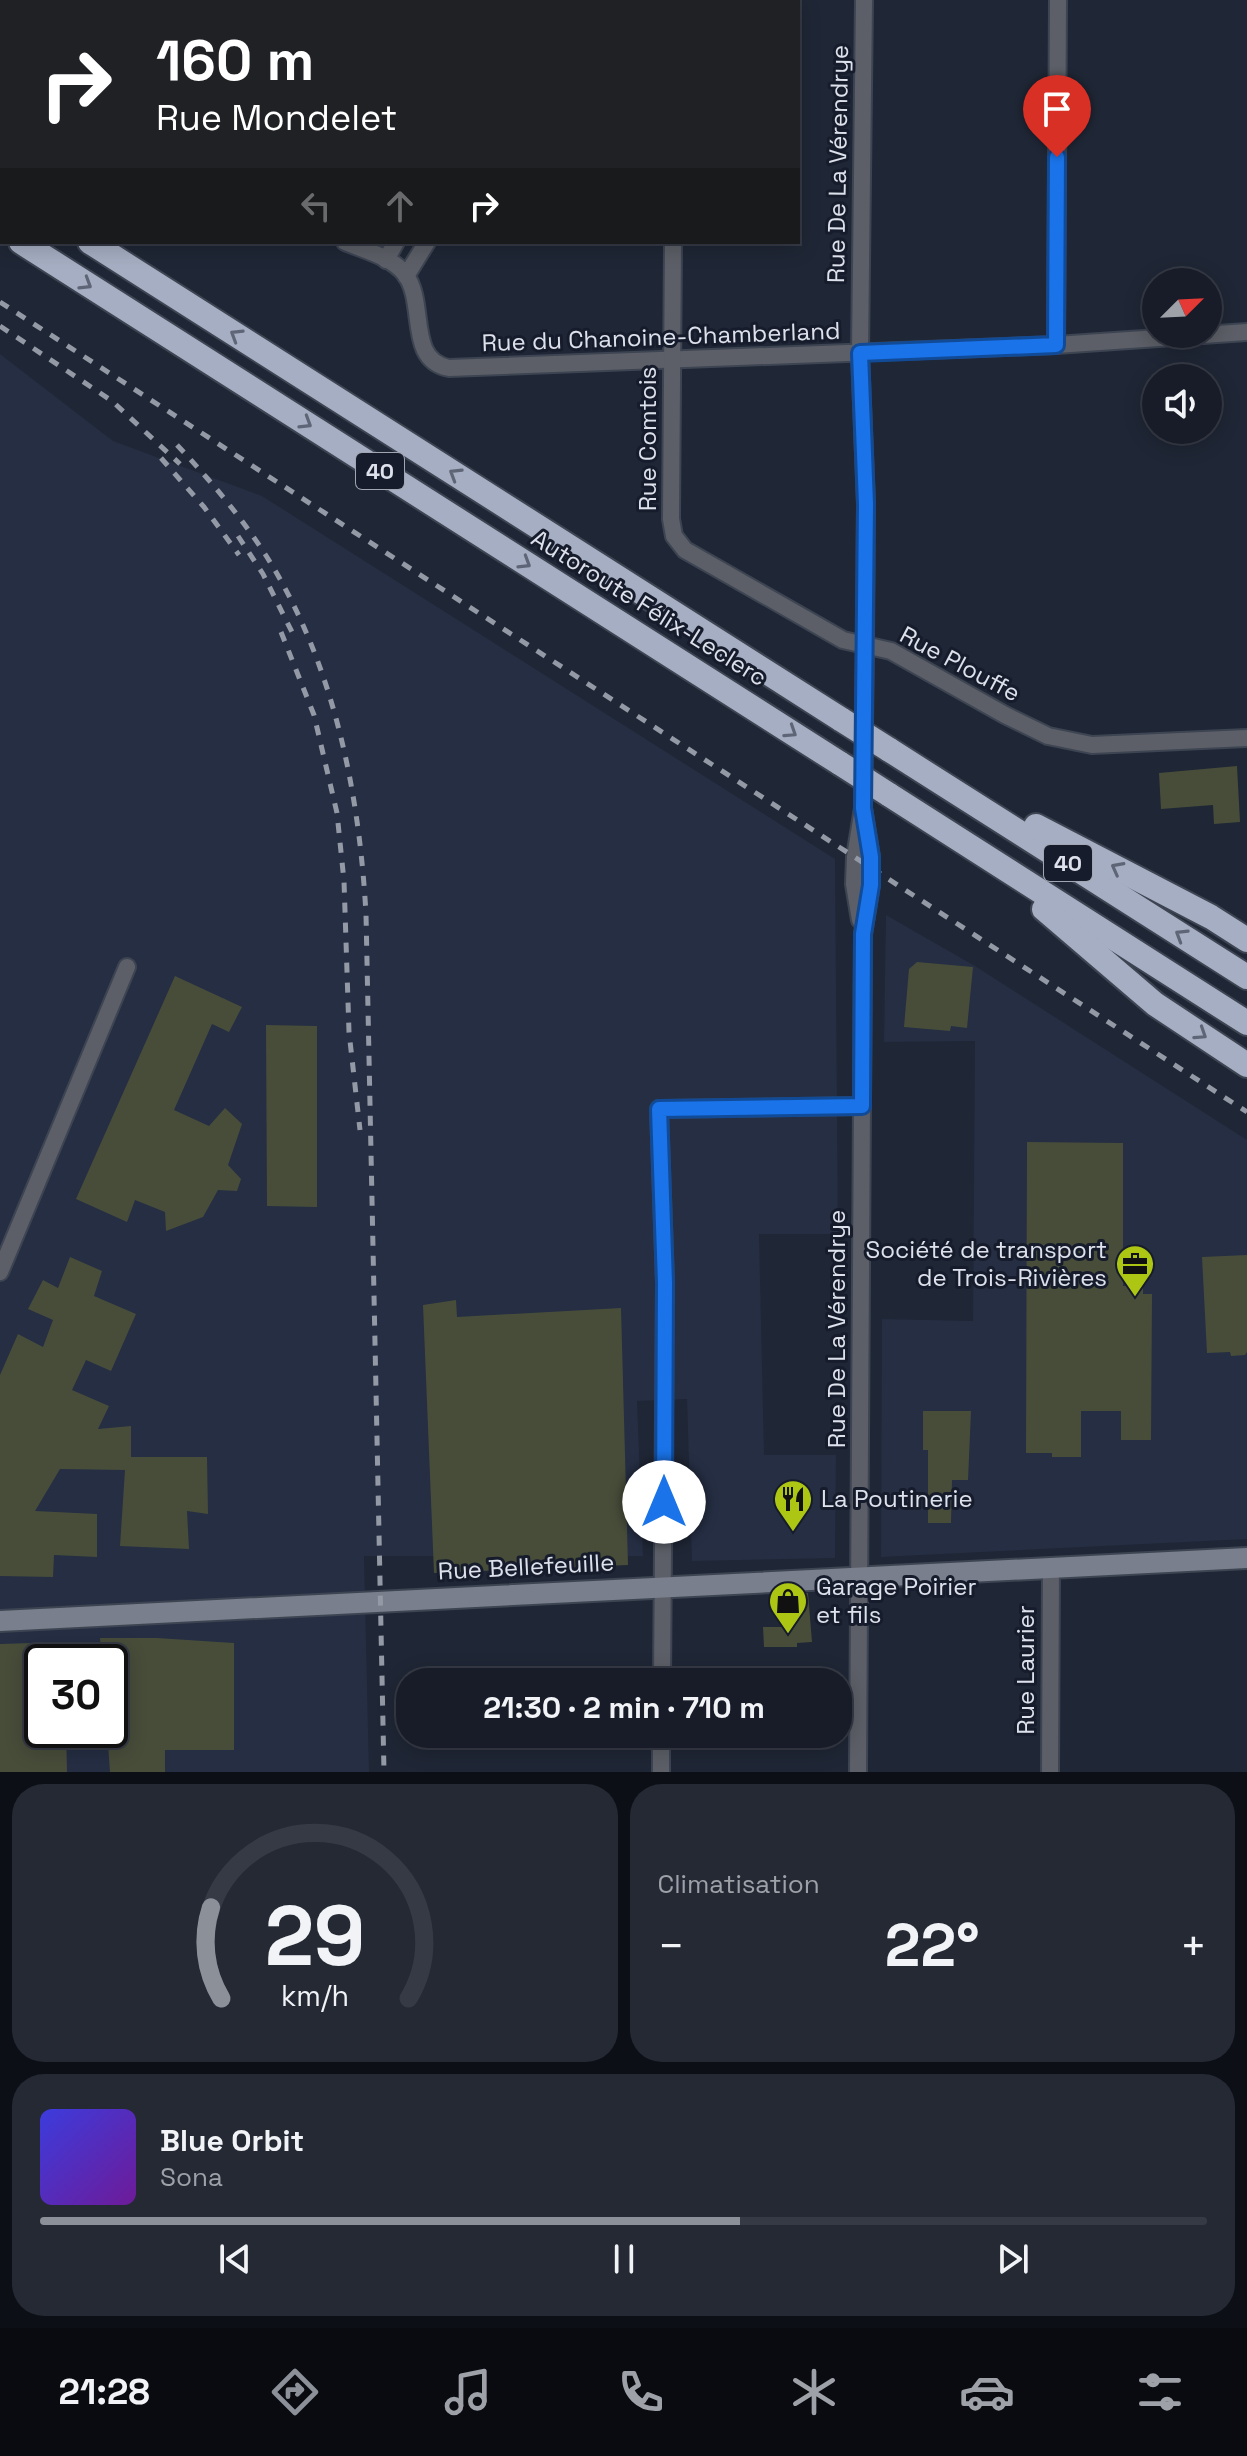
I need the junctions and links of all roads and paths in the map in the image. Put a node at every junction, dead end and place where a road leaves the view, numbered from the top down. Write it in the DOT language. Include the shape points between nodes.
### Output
graph roads {
  1 [pos="864,0"];
  2 [pos="1058,0"];
  3 [pos="24,244"];
  4 [pos="93,244"];
  5 [pos="350,244"];
  6 [pos="395,244"];
  7 [pos="426,244"];
  8 [pos="673,244"];
  9 [pos="386,260"];
  10 [pos="406,276"];
  11 [pos="1247,332"];
  12 [pos="1056,345"];
  13 [pos="860,353"];
  14 [pos="672,358"];
  15 [pos="676,539"];
  16 [pos="865,645"];
  17 [pos="1247,738"];
  18 [pos="888,749"];
  19 [pos="972,848"];
  20 [pos="1247,940"];
  21 [pos="127,967"];
  22 [pos="1247,977"];
  23 [pos="1247,1023"];
  24 [pos="1247,1065"];
  25 [pos="862,1106"];
  26 [pos="0,1272"];
  27 [pos="1247,1558"];
  28 [pos="1051,1567"];
  29 [pos="859,1577"];
  30 [pos="663,1586"];
  31 [pos="0,1621"];
  32 [pos="662,1668"];
  33 [pos="661,1748"];
  34 [pos="661,1772"];
  35 [pos="858,1772"];
  36 [pos="1050,1772"];
  1 -- 13 [label="street, Rue De La Vérendrye"];
  2 -- 12 [label="street"];
  3 -- 19 [label="highway, Autoroute Félix-Leclerc / 40, one-way, bridge"];
  18 -- 4 [label="highway, Autoroute Félix-Leclerc / 40, one-way, bridge"];
  5 -- 9 [label="street"];
  6 -- 9 [label="street"];
  7 -- 10 [label="street"];
  8 -- 14 [label="street, Rue Comtois"];
  9 -- 10 [label="street"];
  10 -- 14 [label="street, Rue du Chanoine-Chamberland" via="424,350 439,366"];
  11 -- 12 [label="street, Rue du Chanoine-Chamberland"];
  12 -- 13 [label="street, Rue du Chanoine-Chamberland"];
  13 -- 14 [label="street, Rue du Chanoine-Chamberland"];
  13 -- 16 [label="street, Rue De La Vérendrye"];
  14 -- 15 [label="street, Rue Comtois" via="671,516"];
  15 -- 16 [label="street, Rue Plouffe" via="695,556 782,606 843,640"];
  16 -- 17 [label="street, Rue Plouffe" via="891,651 1022,724 1065,741 1111,745"];
  16 -- 25 [label="street, Rue De La Vérendrye" via="863,808 871,885 863,934"];
  20 -- 18 [label="highway, one-way"];
  22 -- 18 [label="highway, Autoroute Félix-Leclerc / 40, one-way"];
  19 -- 23 [label="highway, Autoroute Félix-Leclerc / 40"];
  19 -- 24 [label="highway, one-way" via="1155,1004"];
  21 -- 26 [label="street"];
  25 -- 29 [label="street, Rue De La Vérendrye"];
  25 -- 30 [label="street" via="659,1109 665,1283"];
  27 -- 28 [label="main road, Rue Bellefeuille"];
  28 -- 29 [label="main road, Rue Bellefeuille"];
  28 -- 36 [label="street, Rue Laurier"];
  29 -- 30 [label="main road, Rue Bellefeuille"];
  29 -- 35 [label="street, Rue De La Vérendrye"];
  30 -- 31 [label="main road, Rue Bellefeuille"];
  30 -- 32 [label="street"];
  33 -- 34 [label="street"];
}
